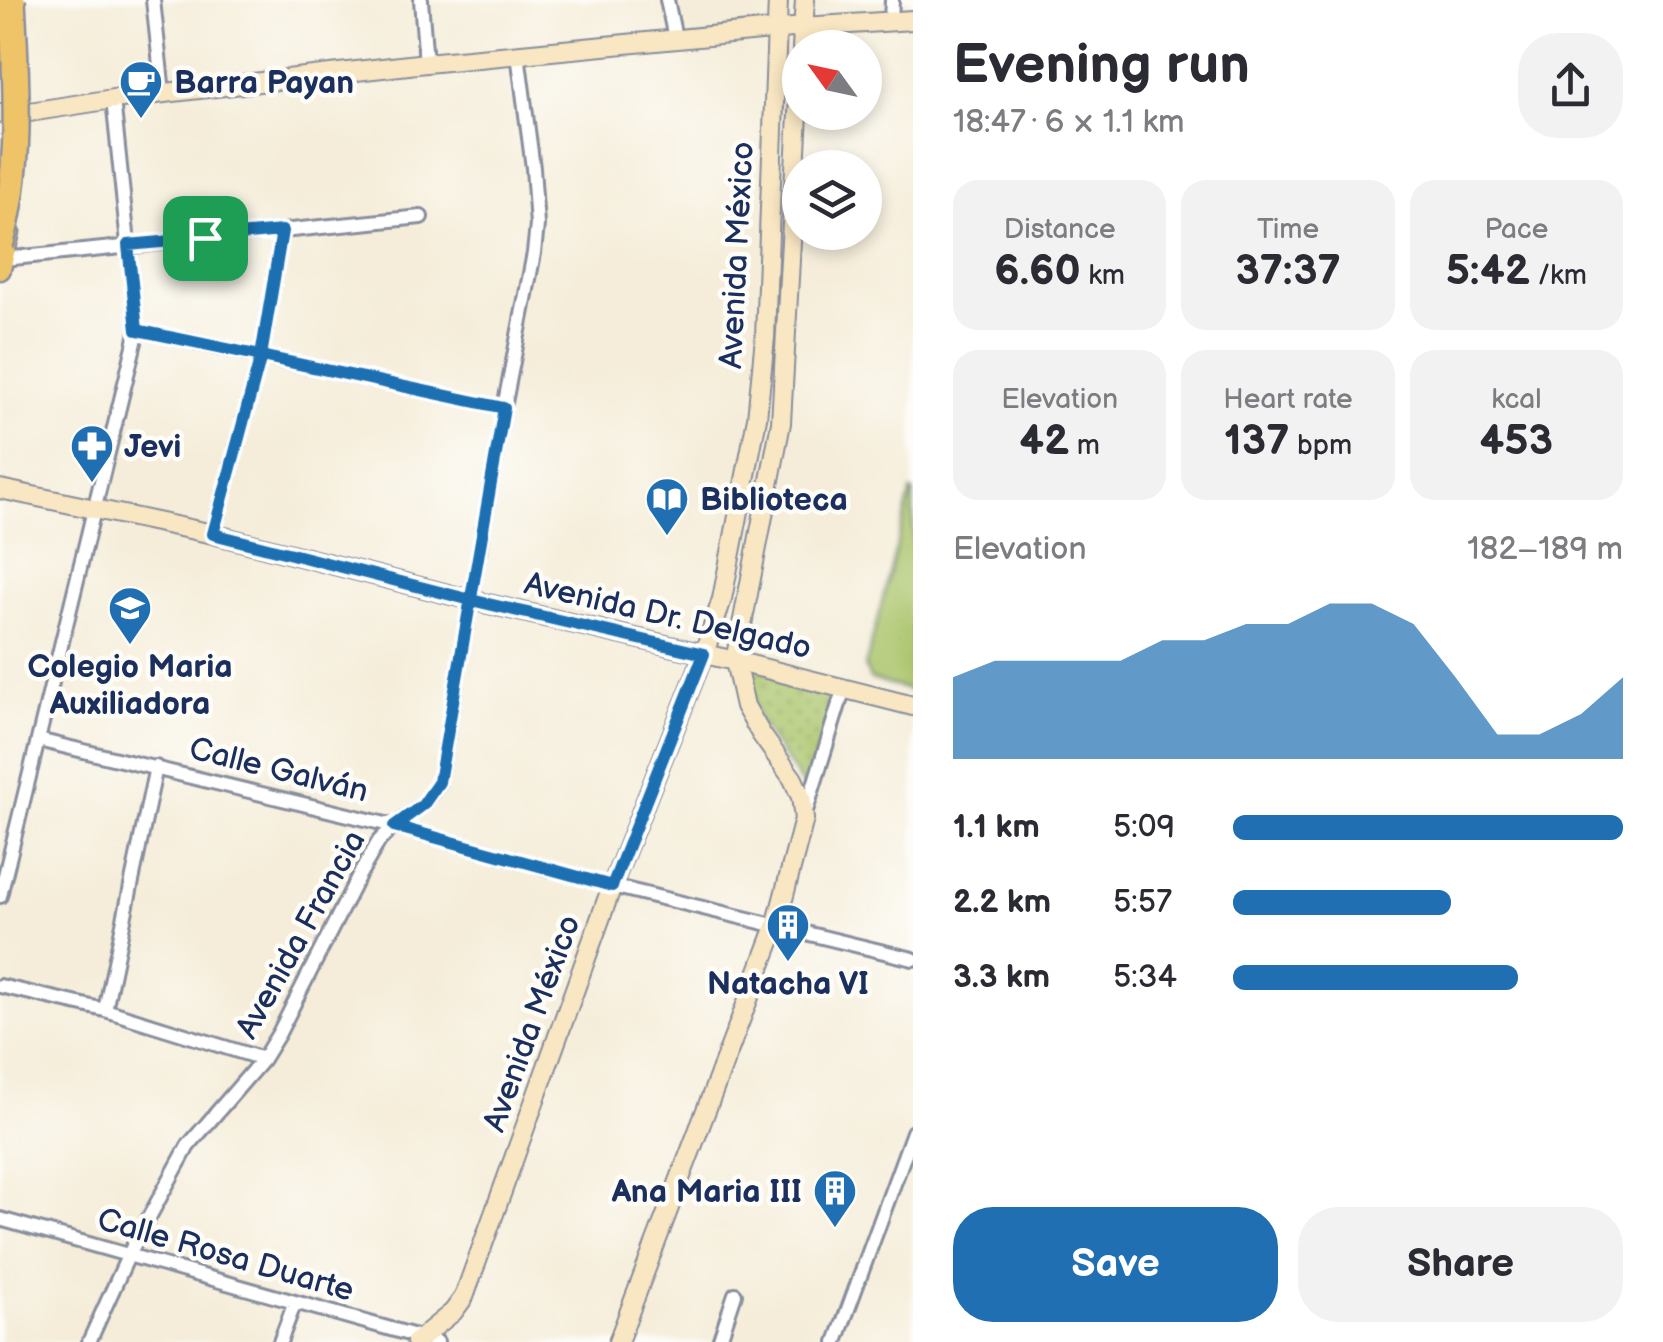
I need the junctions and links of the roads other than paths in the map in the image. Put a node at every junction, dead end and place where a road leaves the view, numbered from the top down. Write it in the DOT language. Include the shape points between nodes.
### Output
graph roads {
  1 [pos="15,0"];
  2 [pos="153,0"];
  3 [pos="421,0"];
  4 [pos="667,0"];
  5 [pos="778,0"];
  6 [pos="805,0"];
  7 [pos="892,0"];
  8 [pos="890,20"];
  9 [pos="913,20"];
  10 [pos="802,26"];
  11 [pos="776,30"];
  12 [pos="802,30"];
  13 [pos="676,38"];
  14 [pos="518,54"];
  15 [pos="426,63"];
  16 [pos="163,93"];
  17 [pos="113,99"];
  18 [pos="10,113"];
  19 [pos="797,130"];
  20 [pos="420,217"];
  21 [pos="282,231"];
  22 [pos="128,245"];
  23 [pos="1,258"];
  24 [pos="137,330"];
  25 [pos="261,356"];
  26 [pos="504,408"];
  27 [pos="0,489"];
  28 [pos="95,508"];
  29 [pos="213,534"];
  30 [pos="471,600"];
  31 [pos="704,654"];
  32 [pos="736,661"];
  33 [pos="844,688"];
  34 [pos="913,706"];
  35 [pos="38,740"];
  36 [pos="156,767"];
  37 [pos="804,819"];
  38 [pos="394,826"];
  39 [pos="612,886"];
  40 [pos="0,896"];
  41 [pos="776,926"];
  42 [pos="913,959"];
  43 [pos="0,986"];
  44 [pos="105,1010"];
  45 [pos="263,1059"];
  46 [pos="913,1132"];
  47 [pos="0,1219"];
  48 [pos="129,1254"];
  49 [pos="735,1294"];
  50 [pos="295,1302"];
  51 [pos="424,1340"];
  52 [pos="89,1342"];
  53 [pos="280,1342"];
  54 [pos="618,1342"];
  55 [pos="719,1342"];
  56 [pos="836,1342"];
  1 -- 18 [label="main road"];
  1 -- 23 [label="highway, bridge" via="18,100"];
  2 -- 16 [label="street"];
  3 -- 15 [label="street"];
  4 -- 13 [label="street"];
  5 -- 11 [label="main road, Avenida México"];
  6 -- 10 [label="main road"];
  7 -- 8 [label="street"];
  8 -- 9 [label="main road"];
  8 -- 10 [label="main road"];
  10 -- 11 [label="main road"];
  10 -- 12 [label="main road"];
  11 -- 13 [label="main road"];
  11 -- 31 [label="main road, Avenida México" via="757,418 722,599"];
  13 -- 14 [label="main road"];
  14 -- 15 [label="main road"];
  14 -- 26 [label="street, Avenida Francia" via="536,225"];
  15 -- 16 [label="main road"];
  16 -- 17 [label="main road"];
  17 -- 18 [label="main road"];
  17 -- 22 [label="street"];
  18 -- 23 [label="main road" via="18,185"];
  19 -- 32 [label="main road, Avenida México" via="782,423"];
  20 -- 21 [label="street"];
  21 -- 22 [label="street"];
  21 -- 25 [label="street"];
  22 -- 23 [label="street"];
  22 -- 24 [label="street"];
  24 -- 25 [label="street"];
  24 -- 28 [label="street"];
  25 -- 26 [label="street"];
  25 -- 29 [label="street"];
  26 -- 30 [label="street, Avenida Francia"];
  27 -- 28 [label="main road, Avenida Dr. Delgado"];
  28 -- 29 [label="main road, Avenida Dr. Delgado"];
  28 -- 35 [label="street"];
  29 -- 30 [label="main road, Avenida Dr. Delgado"];
  30 -- 31 [label="main road, Avenida Dr. Delgado"];
  30 -- 38 [label="street, Avenida Francia" via="439,782 423,805"];
  31 -- 32 [label="main road, Avenida Dr. Delgado"];
  31 -- 39 [label="main road, Avenida México"];
  32 -- 33 [label="main road, Avenida Dr. Delgado"];
  32 -- 37 [label="main road, Avenida México" via="746,706 793,779"];
  33 -- 34 [label="main road, Avenida Dr. Delgado"];
  33 -- 37 [label="street"];
  35 -- 36 [label="street, Calle Galván"];
  35 -- 40 [label="street"];
  36 -- 38 [label="street, Calle Galván"];
  36 -- 44 [label="street"];
  37 -- 41 [label="main road"];
  38 -- 39 [label="street, Calle Galván"];
  38 -- 45 [label="street, Avenida Francia" via="358,876"];
  39 -- 41 [label="street, Calle Galván"];
  39 -- 51 [label="main road, Avenida México" via="464,1297"];
  41 -- 42 [label="street, Calle Galván"];
  41 -- 54 [label="main road"];
  43 -- 44 [label="street"];
  44 -- 45 [label="street"];
  45 -- 48 [label="street, Avenida Francia" via="188,1146"];
  46 -- 56 [label="street"];
  47 -- 48 [label="street, Calle Rosa Duarte"];
  48 -- 50 [label="street, Calle Rosa Duarte"];
  48 -- 52 [label="street, Avenida Francia"];
  49 -- 55 [label="street"];
  50 -- 51 [label="street, Calle Rosa Duarte"];
  50 -- 53 [label="street"];
}
